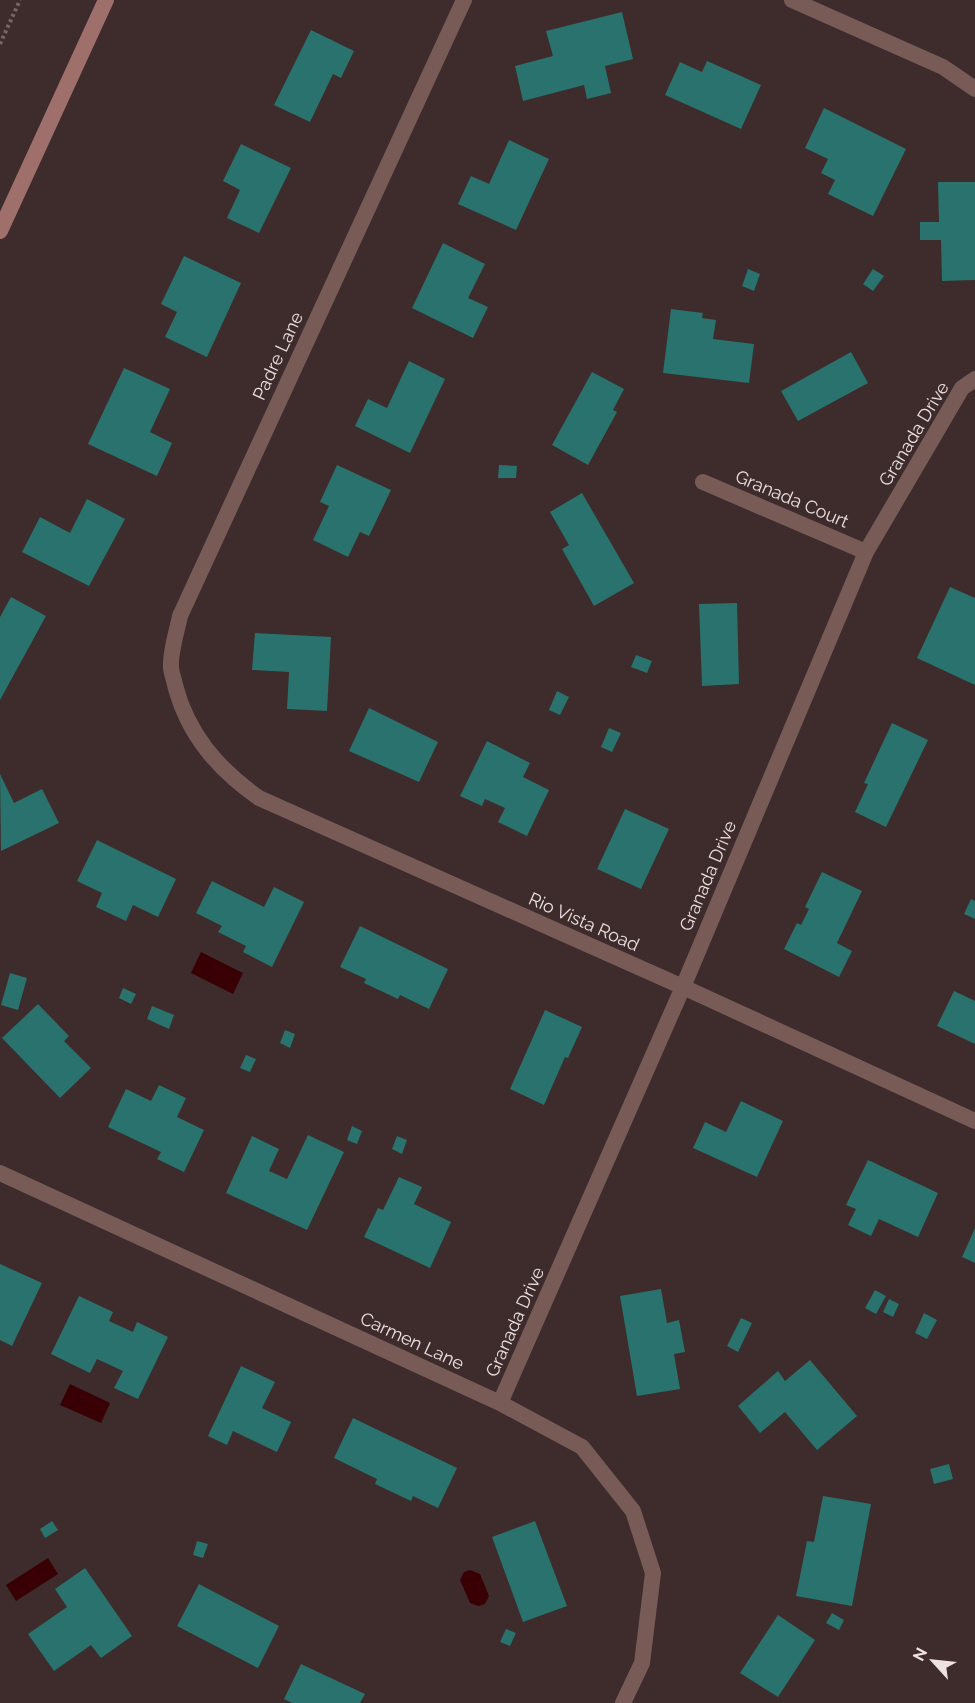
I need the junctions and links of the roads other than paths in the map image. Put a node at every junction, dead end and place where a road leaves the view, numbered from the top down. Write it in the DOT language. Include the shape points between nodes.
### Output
graph roads {
  1 [pos="106,0"];
  2 [pos="464,0"];
  3 [pos="792,0"];
  4 [pos="975,89"];
  5 [pos="0,231"];
  6 [pos="975,379"];
  7 [pos="703,482"];
  8 [pos="866,552"];
  9 [pos="195,734"];
  10 [pos="683,987"];
  11 [pos="975,1121"];
  12 [pos="0,1173"];
  13 [pos="500,1403"];
  14 [pos="623,1703"];
  1 -- 5 [label="main road"];
  2 -- 9 [label="street, Padre Lane" via="180,616 171,666 179,700"];
  3 -- 4 [label="street" via="943,67"];
  6 -- 8 [label="street, Granada Drive" via="962,388"];
  7 -- 8 [label="street, Granada Court"];
  8 -- 10 [label="street, Granada Drive"];
  9 -- 10 [label="street, Rio Vista Road" via="233,780 259,798"];
  10 -- 11 [label="street, Rio Vista Road"];
  10 -- 13 [label="street, Granada Drive"];
  12 -- 13 [label="street, Carmen Lane"];
  13 -- 14 [label="street, Carmen Lane" via="582,1447 633,1511 653,1574 642,1663"];
}
